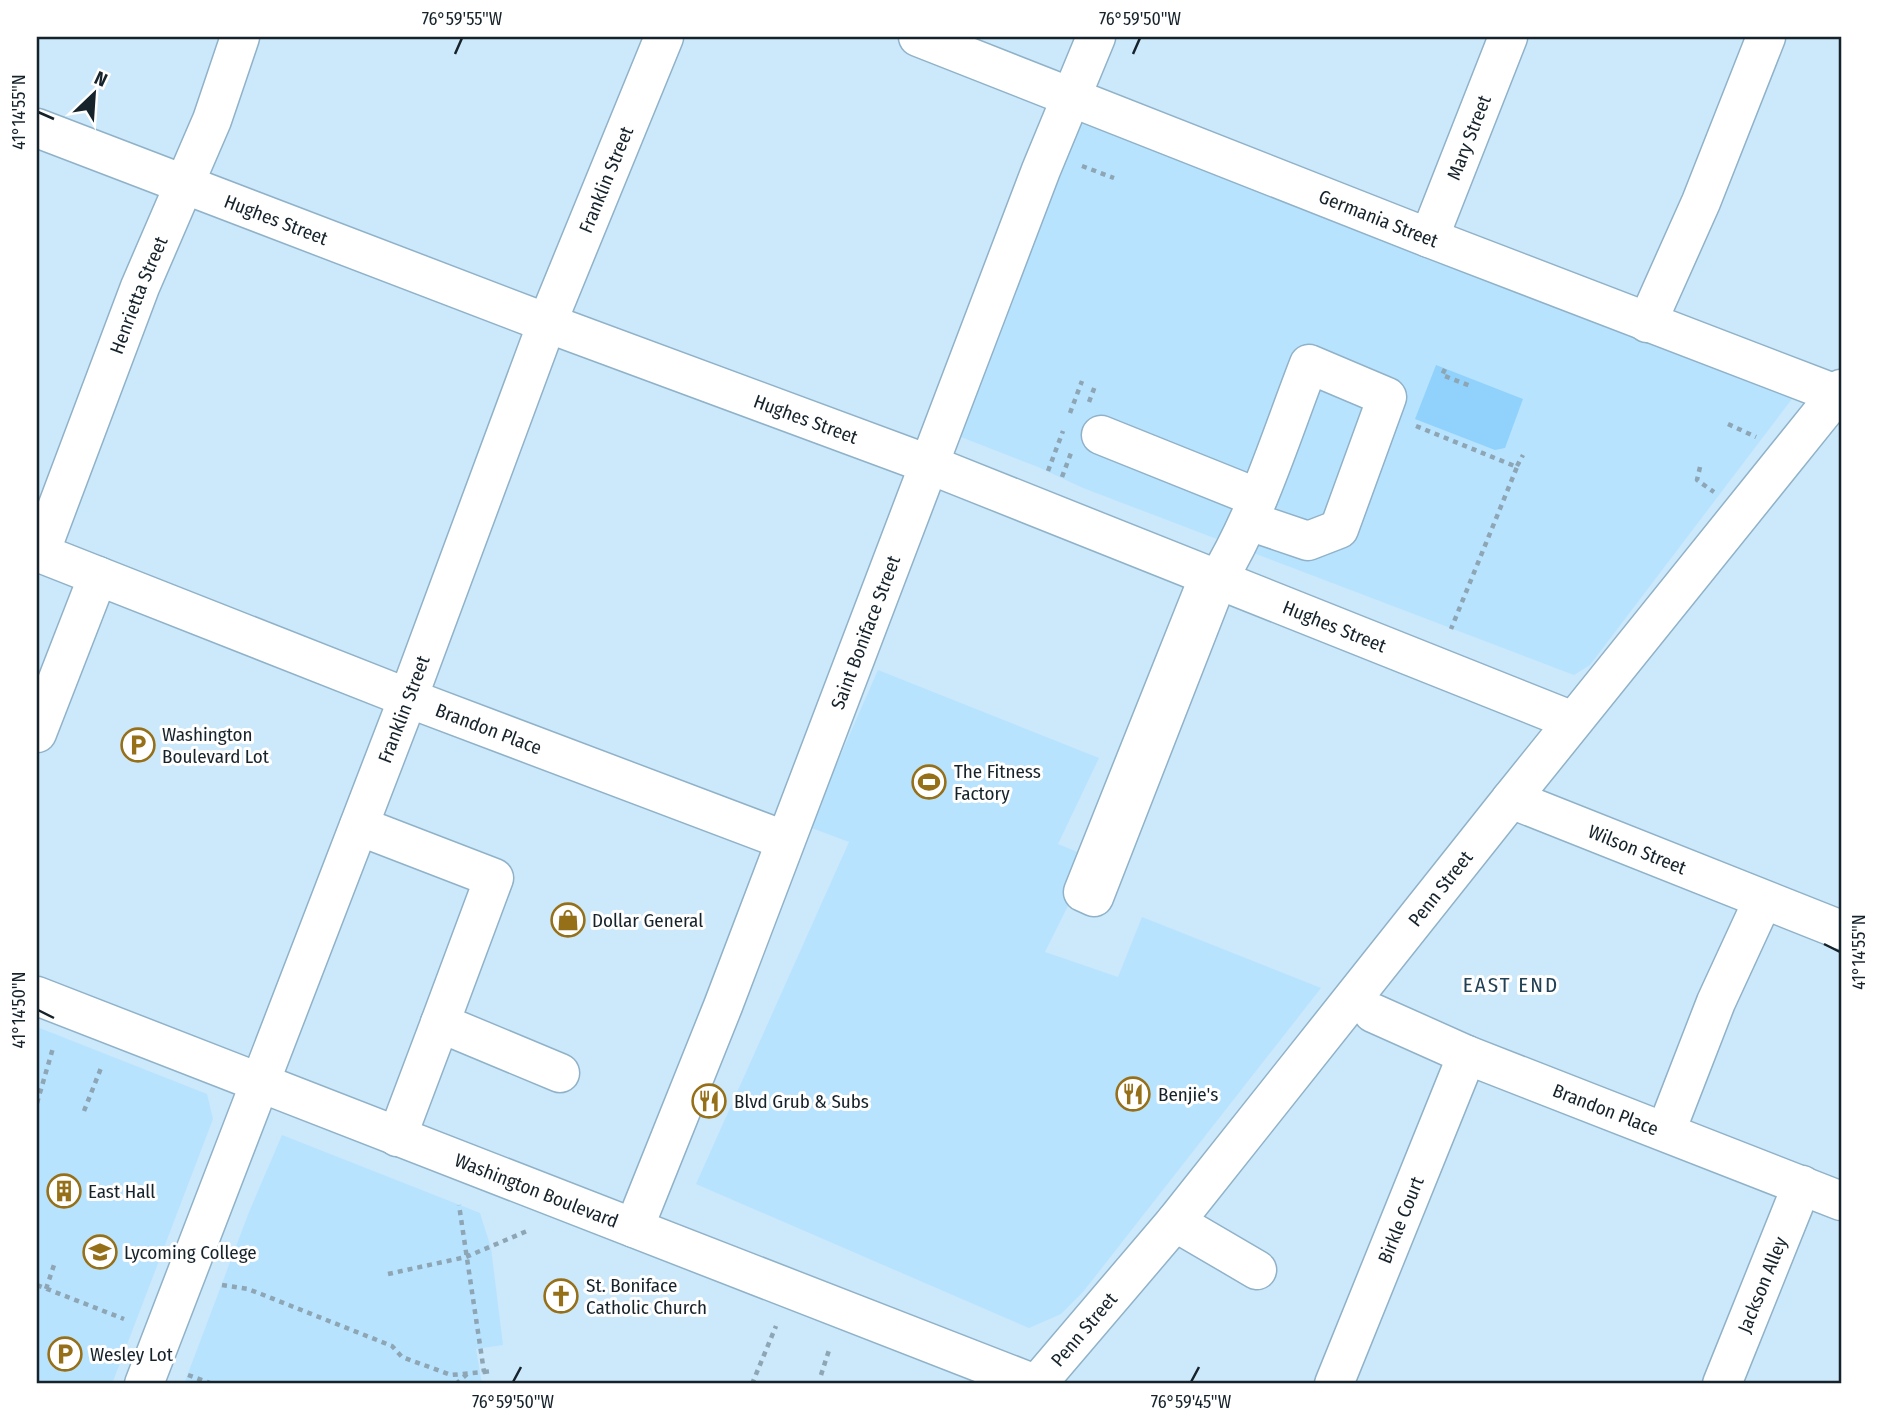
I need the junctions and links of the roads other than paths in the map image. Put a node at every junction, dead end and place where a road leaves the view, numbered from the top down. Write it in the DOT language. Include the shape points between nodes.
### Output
graph roads {
  1 [pos="240,37"];
  2 [pos="664,37"];
  3 [pos="918,37"];
  4 [pos="1096,37"];
  5 [pos="1508,37"];
  6 [pos="1766,37"];
  7 [pos="1072,98"];
  8 [pos="37,128"];
  9 [pos="184,184"];
  10 [pos="1429,239"];
  11 [pos="547,323"];
  12 [pos="1647,323"];
  13 [pos="1840,394"];
  14 [pos="1101,435"];
  15 [pos="928,464"];
  16 [pos="38,553"];
  17 [pos="98,576"];
  18 [pos="1214,578"];
  19 [pos="408,698"];
  20 [pos="1573,721"];
  21 [pos="37,733"];
  22 [pos="1511,799"];
  23 [pos="359,826"];
  24 [pos="784,840"];
  25 [pos="1763,900"];
  26 [pos="1841,930"];
  27 [pos="37,996"];
  28 [pos="1373,1013"];
  29 [pos="440,1023"];
  30 [pos="1467,1055"];
  31 [pos="560,1073"];
  32 [pos="259,1084"];
  33 [pos="1666,1131"];
  34 [pos="397,1137"];
  35 [pos="1802,1185"];
  36 [pos="1841,1200"];
  37 [pos="1175,1222"];
  38 [pos="634,1228"];
  39 [pos="1257,1270"];
  40 [pos="144,1384"];
  41 [pos="1036,1384"];
  42 [pos="1334,1384"];
  43 [pos="1722,1384"];
  1 -- 9 [label="street, Henrietta Street"];
  2 -- 11 [label="street, Franklin Street"];
  3 -- 7 [label="street, Germania Street"];
  4 -- 7 [label="street, Saint Boniface Street"];
  5 -- 10 [label="street, Mary Street"];
  6 -- 12 [label="street"];
  7 -- 10 [label="street, Germania Street"];
  7 -- 15 [label="street, Saint Boniface Street"];
  8 -- 9 [label="street, Hughes Street"];
  9 -- 11 [label="street, Hughes Street"];
  9 -- 16 [label="street, Henrietta Street"];
  10 -- 12 [label="street, Germania Street"];
  11 -- 15 [label="street, Hughes Street"];
  11 -- 19 [label="street, Franklin Street"];
  12 -- 13 [label="street, Germania Street"];
  13 -- 20 [label="street, Penn Street"];
  14 -- 18 [label="street" via="1254,509 1238,547"];
  15 -- 18 [label="street, Hughes Street"];
  15 -- 24 [label="street, Saint Boniface Street"];
  16 -- 17 [label="street, Brandon Place"];
  17 -- 19 [label="street, Brandon Place"];
  17 -- 21 [label="street"];
  18 -- 18 [label="street" via="1083,892 1094,897"];
  18 -- 20 [label="street, Hughes Street"];
  19 -- 23 [label="street, Franklin Street"];
  19 -- 24 [label="street, Brandon Place"];
  20 -- 22 [label="street, Penn Street"];
  22 -- 25 [label="street, Wilson Street"];
  22 -- 37 [label="street, Penn Street"];
  23 -- 29 [label="street" via="494,878"];
  23 -- 32 [label="street, Franklin Street"];
  24 -- 38 [label="street, Saint Boniface Street"];
  25 -- 26 [label="street, Wilson Street"];
  25 -- 33 [label="street" via="1716,1002"];
  27 -- 32 [label="street, Washington Boulevard"];
  28 -- 30 [label="street, Brandon Place"];
  29 -- 31 [label="street"];
  29 -- 34 [label="street"];
  30 -- 33 [label="street, Brandon Place"];
  30 -- 42 [label="street, Birkle Court"];
  32 -- 34 [label="street, Washington Boulevard"];
  32 -- 40 [label="street, Franklin Street"];
  33 -- 35 [label="street, Brandon Place"];
  34 -- 38 [label="street, Washington Boulevard"];
  35 -- 36 [label="street, Brandon Place"];
  35 -- 43 [label="street, Jackson Alley"];
  37 -- 39 [label="street"];
  37 -- 41 [label="street, Penn Street"];
  38 -- 41 [label="street, Washington Boulevard"];
}
